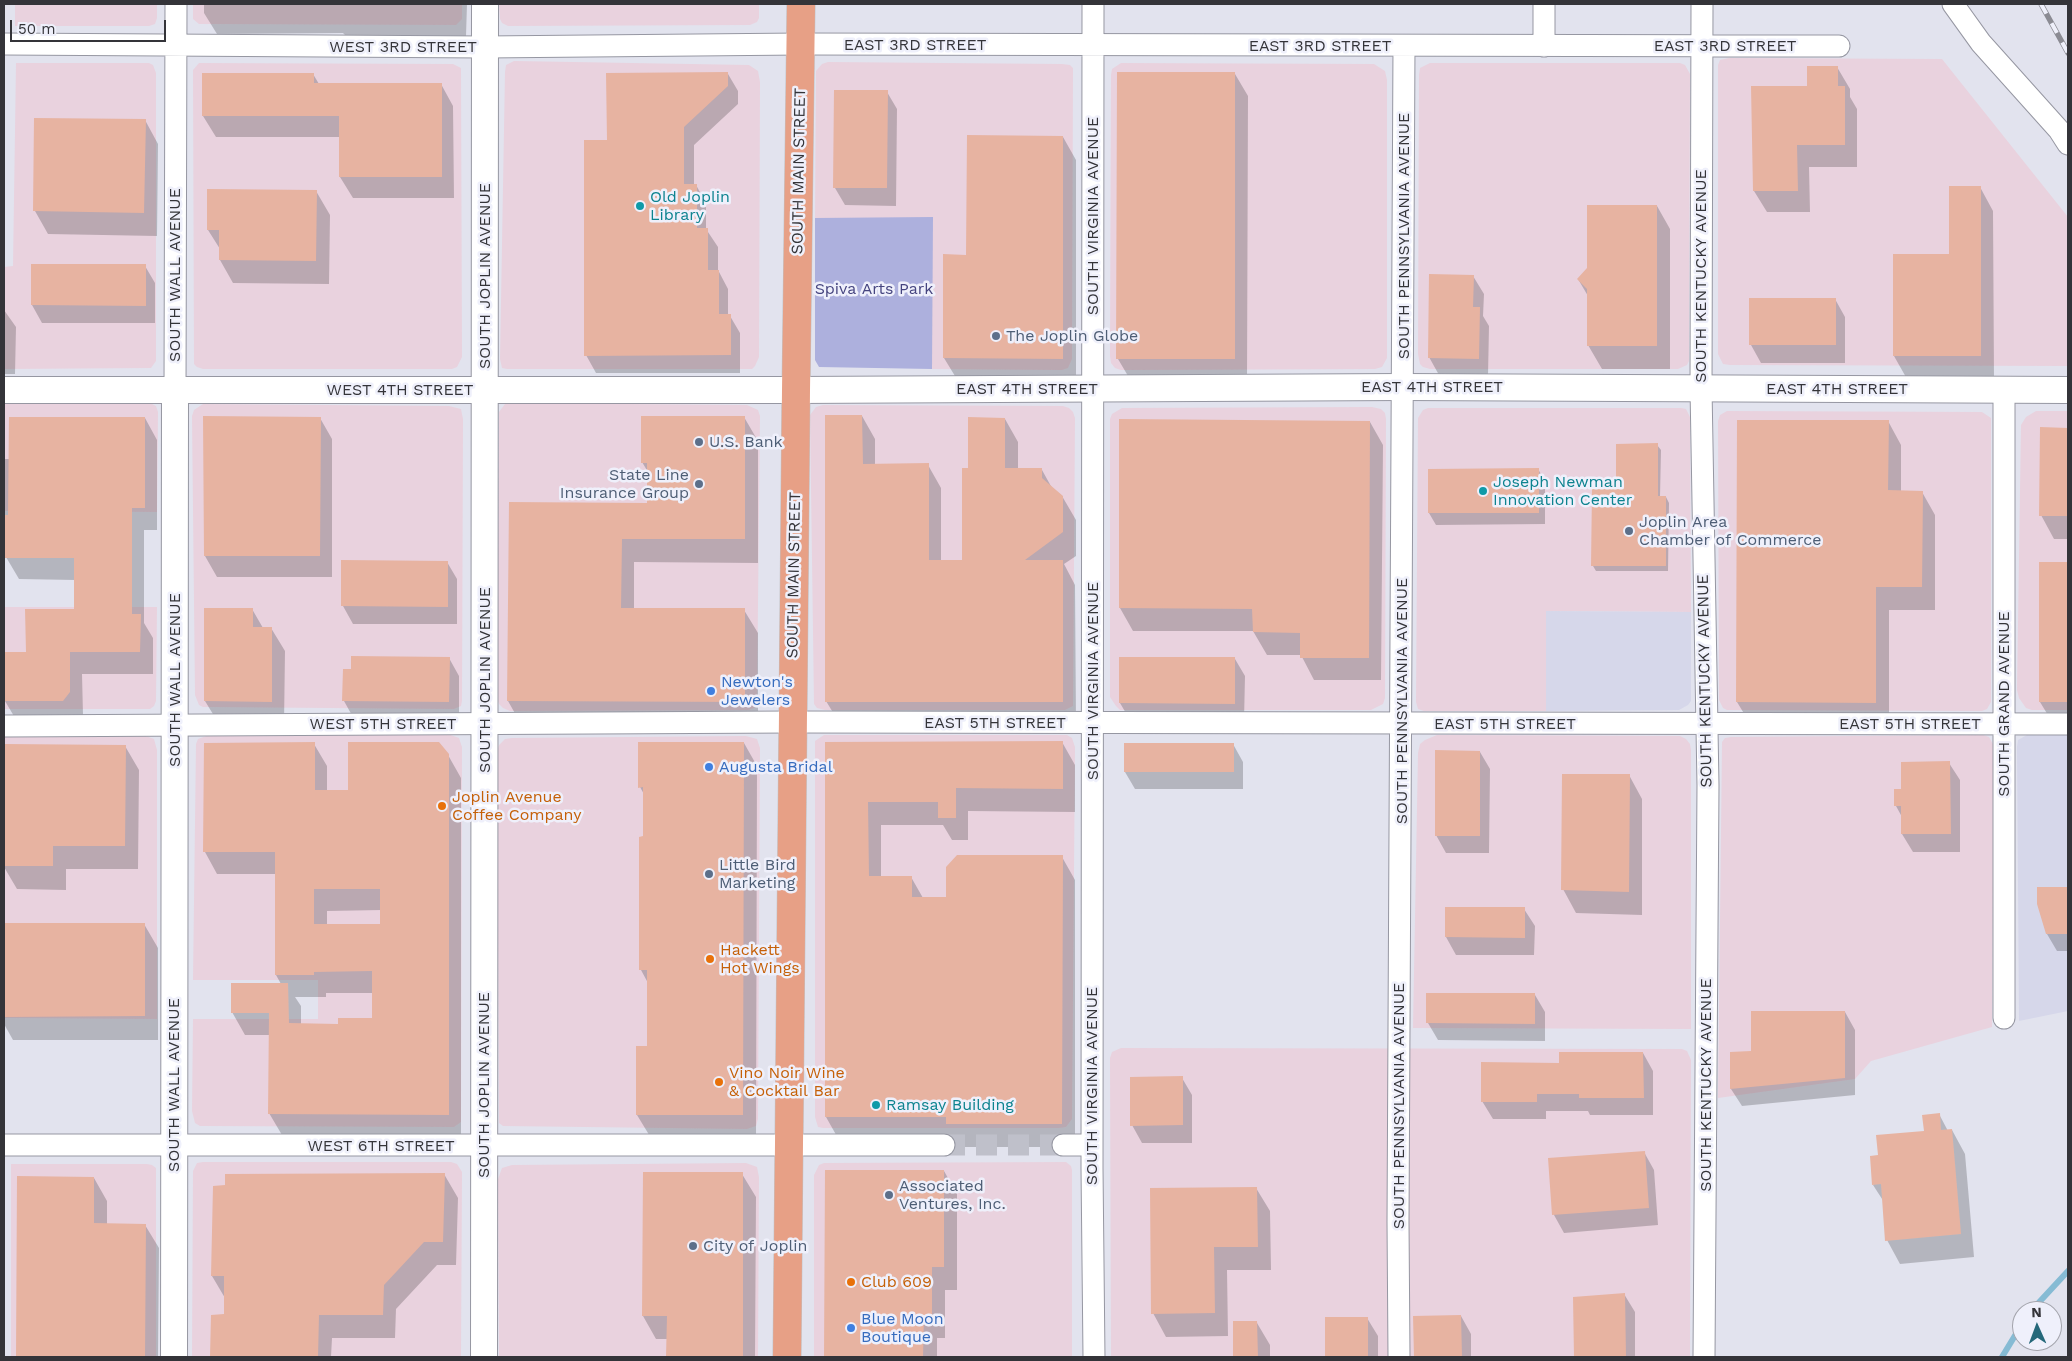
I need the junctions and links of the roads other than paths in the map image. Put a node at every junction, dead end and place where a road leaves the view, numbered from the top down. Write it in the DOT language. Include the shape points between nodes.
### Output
graph roads {
  1 [pos="176,4"];
  2 [pos="486,4"];
  3 [pos="801,4"];
  4 [pos="1093,4"];
  5 [pos="1544,4"];
  6 [pos="1702,4"];
  7 [pos="1953,4"];
  8 [pos="4,44"];
  9 [pos="801,44"];
  10 [pos="176,46"];
  11 [pos="1093,46"];
  12 [pos="1404,46"];
  13 [pos="1544,46"];
  14 [pos="1702,46"];
  15 [pos="1839,46"];
  16 [pos="485,47"];
  17 [pos="2068,144"];
  18 [pos="1404,386"];
  19 [pos="1093,388"];
  20 [pos="1701,388"];
  21 [pos="4,390"];
  22 [pos="174,390"];
  23 [pos="485,390"];
  24 [pos="796,390"];
  25 [pos="2004,390"];
  26 [pos="2068,390"];
  27 [pos="792,722"];
  28 [pos="1092,723"];
  29 [pos="2004,723"];
  30 [pos="485,724"];
  31 [pos="1402,724"];
  32 [pos="1706,724"];
  33 [pos="2068,724"];
  34 [pos="174,725"];
  35 [pos="4,726"];
  36 [pos="2004,1018"];
  37 [pos="174,1145"];
  38 [pos="944,1145"];
  39 [pos="1063,1145"];
  40 [pos="1092,1145"];
  41 [pos="4,1146"];
  42 [pos="484,1146"];
  43 [pos="788,1146"];
  44 [pos="174,1357"];
  45 [pos="484,1357"];
  46 [pos="787,1357"];
  47 [pos="1094,1357"];
  48 [pos="1399,1357"];
  49 [pos="1704,1357"];
  1 -- 10 [label="street, SOUTH WALL AVENUE"];
  2 -- 16 [label="street, SOUTH JOPLIN AVENUE"];
  3 -- 9 [label="main road, SOUTH MAIN STREET"];
  4 -- 11 [label="street, SOUTH VIRGINIA AVENUE"];
  5 -- 13 [label="street"];
  6 -- 14 [label="street, SOUTH KENTUCKY AVENUE"];
  7 -- 17 [label="street"];
  8 -- 10 [label="street, WEST 3RD STREET"];
  9 -- 11 [label="street, EAST 3RD STREET"];
  9 -- 16 [label="street, WEST 3RD STREET"];
  9 -- 24 [label="main road, SOUTH MAIN STREET"];
  10 -- 16 [label="street, WEST 3RD STREET"];
  10 -- 22 [label="street, SOUTH WALL AVENUE"];
  11 -- 12 [label="street, EAST 3RD STREET"];
  11 -- 19 [label="street, SOUTH VIRGINIA AVENUE"];
  12 -- 13 [label="street, EAST 3RD STREET"];
  12 -- 18 [label="street, SOUTH PENNSYLVANIA AVENUE"];
  13 -- 14 [label="street, EAST 3RD STREET"];
  14 -- 15 [label="street, EAST 3RD STREET"];
  14 -- 20 [label="street, SOUTH KENTUCKY AVENUE"];
  16 -- 23 [label="street, SOUTH JOPLIN AVENUE"];
  18 -- 19 [label="street, EAST 4TH STREET"];
  18 -- 20 [label="street, EAST 4TH STREET"];
  18 -- 31 [label="street, SOUTH PENNSYLVANIA AVENUE"];
  19 -- 24 [label="street, EAST 4TH STREET"];
  19 -- 28 [label="street, SOUTH VIRGINIA AVENUE"];
  20 -- 25 [label="street, EAST 4TH STREET"];
  20 -- 32 [label="street, SOUTH KENTUCKY AVENUE"];
  21 -- 22 [label="street, WEST 4TH STREET"];
  22 -- 23 [label="street, WEST 4TH STREET"];
  22 -- 34 [label="street, SOUTH WALL AVENUE"];
  23 -- 24 [label="street, WEST 4TH STREET"];
  23 -- 30 [label="street, SOUTH JOPLIN AVENUE"];
  24 -- 27 [label="main road, SOUTH MAIN STREET"];
  25 -- 26 [label="street, EAST 4TH STREET"];
  25 -- 29 [label="street, SOUTH GRAND AVENUE"];
  27 -- 28 [label="street, EAST 5TH STREET"];
  27 -- 30 [label="street, WEST 5TH STREET"];
  27 -- 43 [label="main road, SOUTH MAIN STREET"];
  28 -- 31 [label="street, EAST 5TH STREET"];
  28 -- 40 [label="street, SOUTH VIRGINIA AVENUE"];
  29 -- 32 [label="street, EAST 5TH STREET"];
  29 -- 33 [label="street, EAST 5TH STREET"];
  29 -- 36 [label="street, SOUTH GRAND AVENUE"];
  30 -- 34 [label="street, WEST 5TH STREET"];
  30 -- 42 [label="street, SOUTH JOPLIN AVENUE"];
  31 -- 32 [label="street, EAST 5TH STREET"];
  31 -- 48 [label="street, SOUTH PENNSYLVANIA AVENUE"];
  32 -- 49 [label="street, SOUTH KENTUCKY AVENUE"];
  34 -- 35 [label="street, WEST 5TH STREET"];
  34 -- 37 [label="street, SOUTH WALL AVENUE"];
  37 -- 41 [label="street, WEST 6TH STREET"];
  37 -- 42 [label="street, WEST 6TH STREET"];
  37 -- 44 [label="street, SOUTH WALL AVENUE"];
  38 -- 43 [label="street, WEST 6TH STREET"];
  39 -- 40 [label="street"];
  40 -- 47 [label="street, SOUTH VIRGINIA AVENUE"];
  42 -- 43 [label="street, WEST 6TH STREET"];
  42 -- 45 [label="street, SOUTH JOPLIN AVENUE"];
  43 -- 46 [label="main road, SOUTH MAIN STREET"];
}
